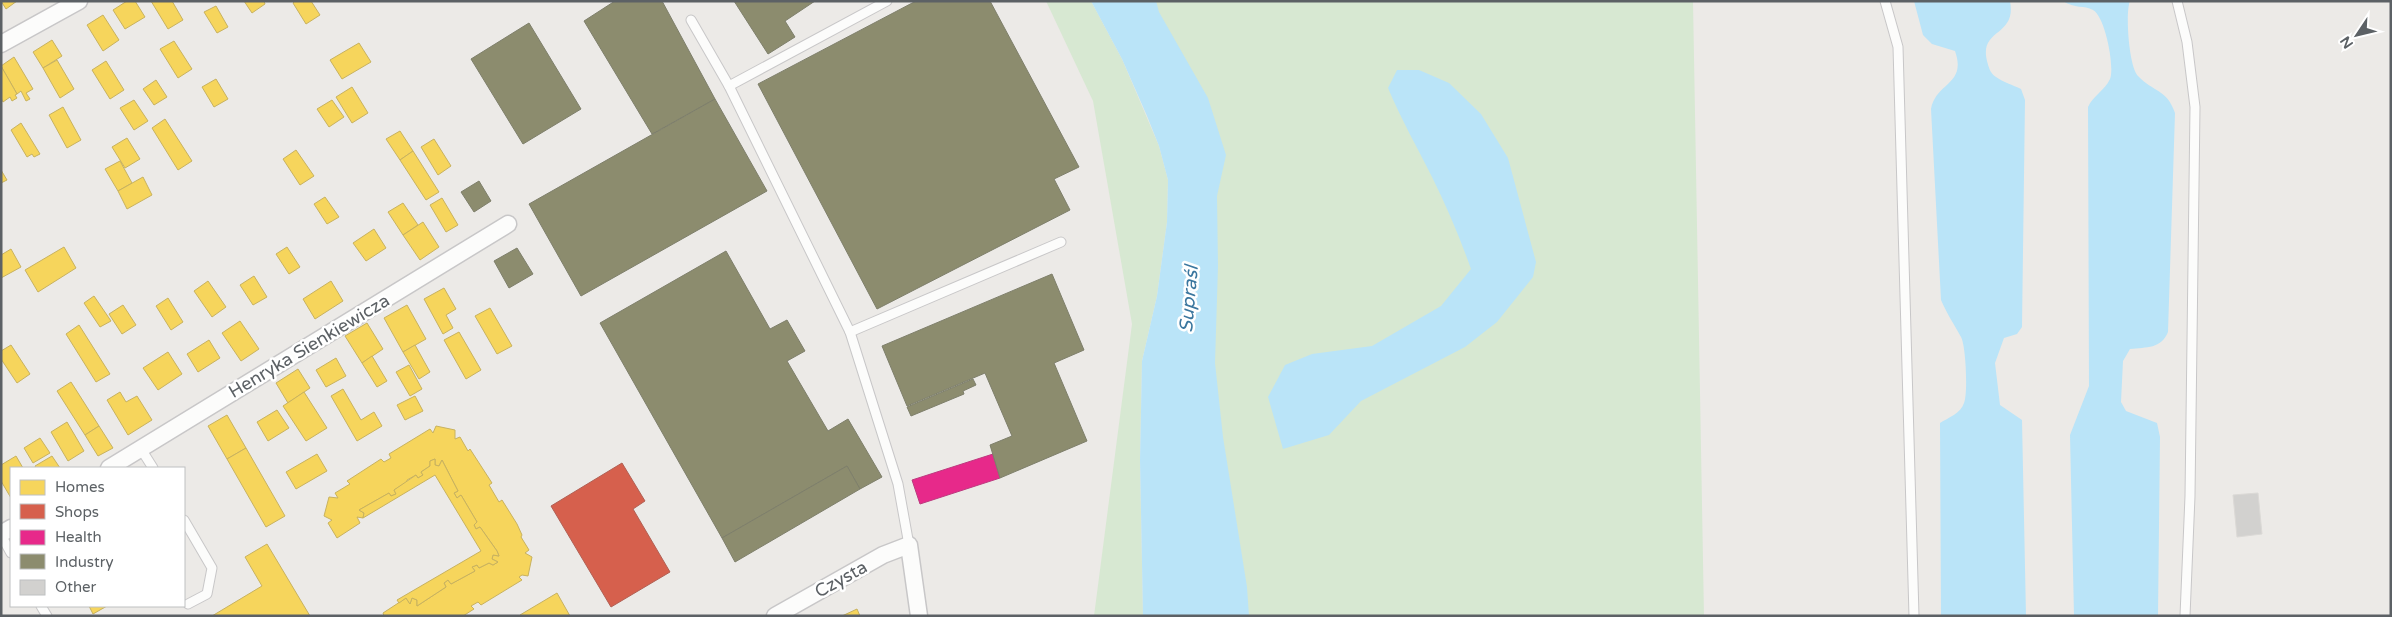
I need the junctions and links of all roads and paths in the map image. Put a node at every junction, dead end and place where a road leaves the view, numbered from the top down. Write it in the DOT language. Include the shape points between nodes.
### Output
graph roads {
  1 [pos="79,1"];
  2 [pos="887,1"];
  3 [pos="1885,1"];
  4 [pos="2177,1"];
  5 [pos="690,20"];
  6 [pos="1,44"];
  7 [pos="729,86"];
  8 [pos="508,224"];
  9 [pos="1061,242"];
  10 [pos="850,332"];
  11 [pos="141,449"];
  12 [pos="111,467"];
  13 [pos="152,467"];
  14 [pos="185,522"];
  15 [pos="1,535"];
  16 [pos="909,545"];
  17 [pos="10,551"];
  18 [pos="188,604"];
  19 [pos="775,616"];
  20 [pos="920,616"];
  21 [pos="1914,616"];
  22 [pos="2185,616"];
  1 -- 6 [label="street"];
  2 -- 7 [label="lane"];
  3 -- 21 [label="lane" via="1898,47"];
  4 -- 22 [label="lane" via="2187,42 2194,107 2190,496"];
  5 -- 7 [label="lane"];
  7 -- 10 [label="lane"];
  8 -- 11 [label="street, Henryka Sienkiewicza"];
  9 -- 10 [label="lane"];
  10 -- 16 [label="lane" via="898,484"];
  11 -- 12 [label="street, Henryka Sienkiewicza"];
  11 -- 13 [label="lane"];
  14 -- 18 [label="lane" via="212,568 207,594"];
  15 -- 17 [label="lane"];
  16 -- 19 [label="street, Czysta" via="883,555"];
  16 -- 20 [label="street"];
}
